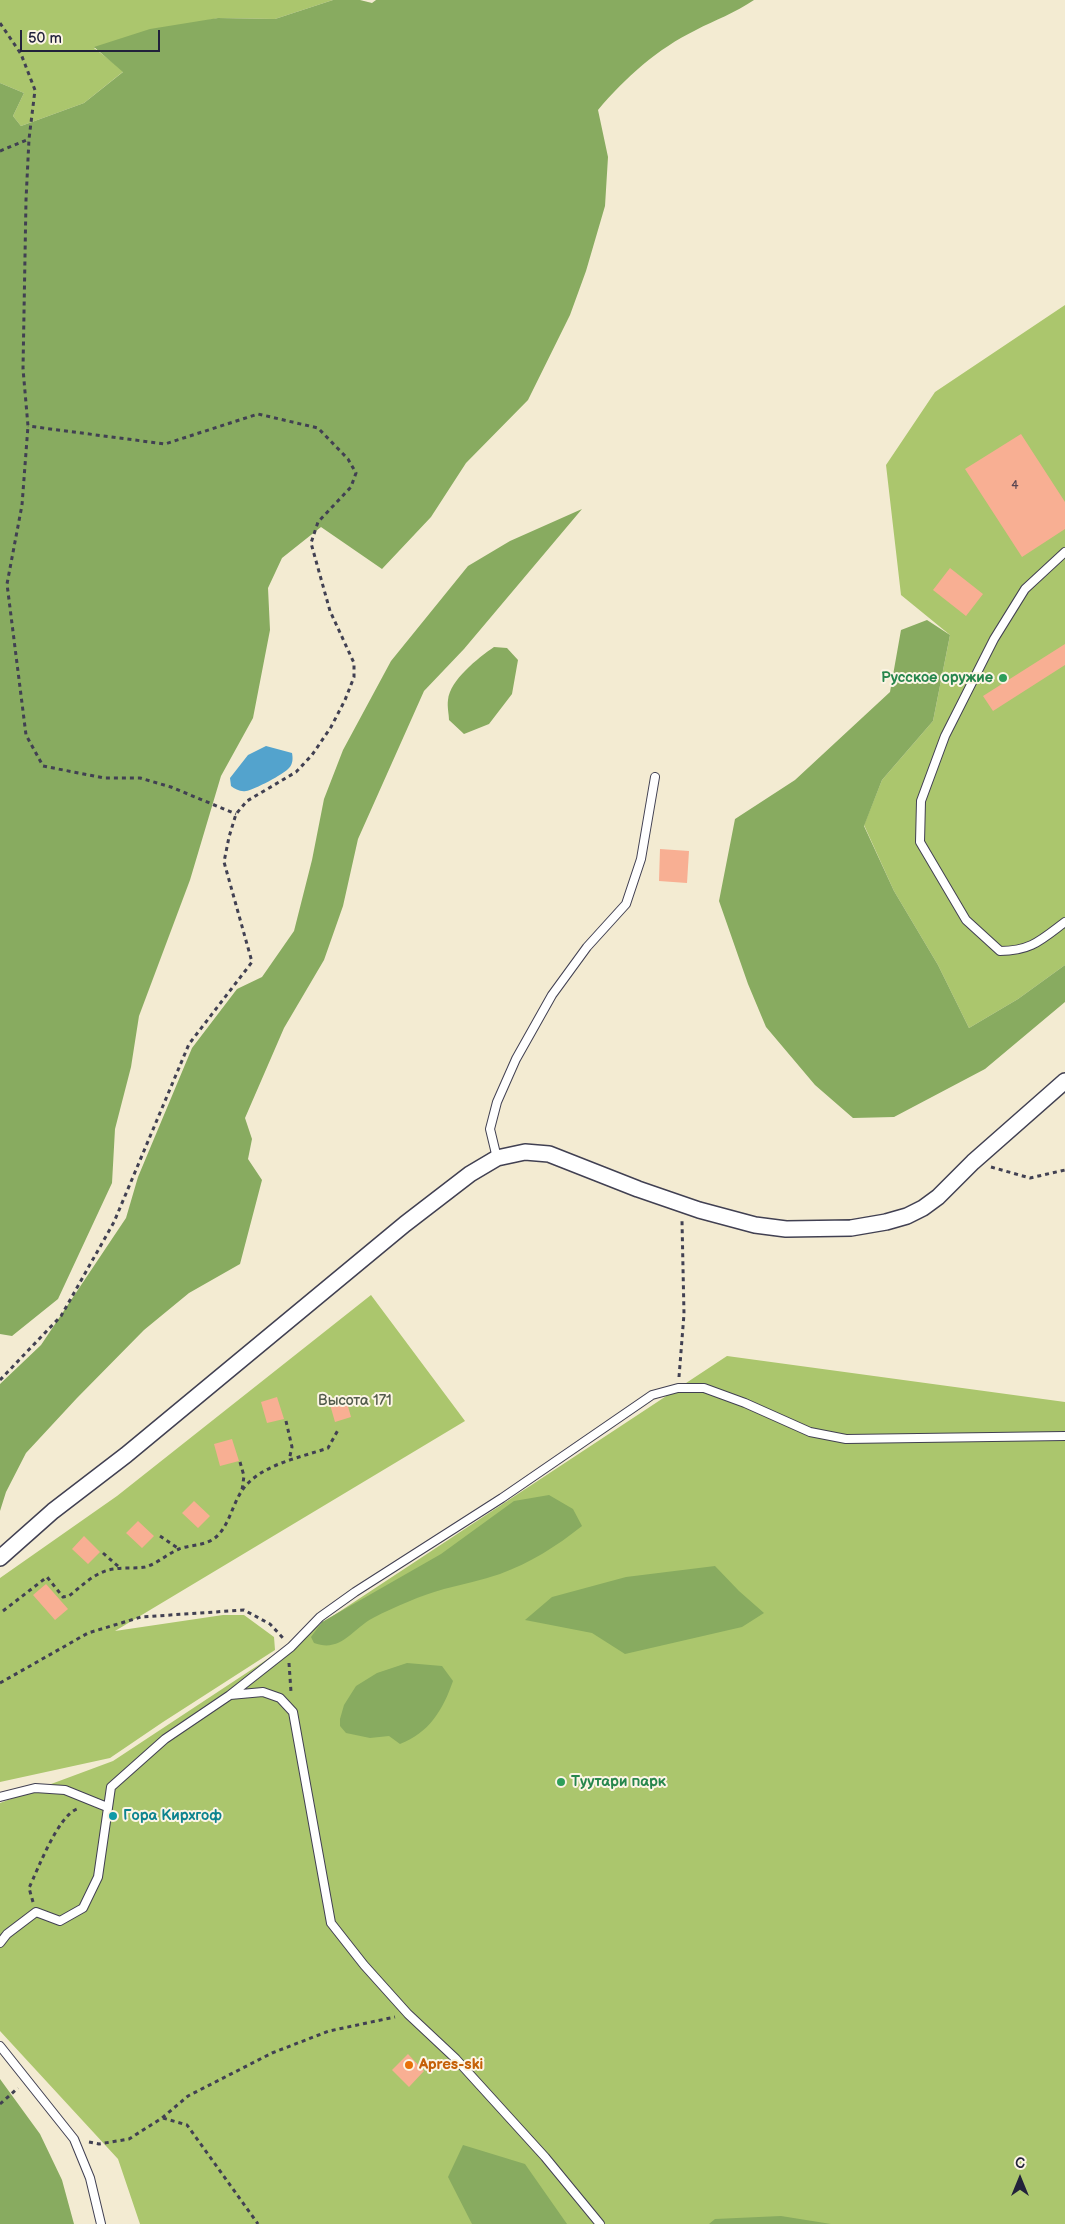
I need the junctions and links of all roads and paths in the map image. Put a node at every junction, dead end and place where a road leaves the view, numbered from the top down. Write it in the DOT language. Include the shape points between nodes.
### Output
graph roads {
  1 [pos="0,22"];
  2 [pos="28,139"];
  3 [pos="0,151"];
  4 [pos="28,426"];
  5 [pos="1065,552"];
  6 [pos="655,777"];
  7 [pos="236,814"];
  8 [pos="1065,922"];
  9 [pos="1065,1081"];
  10 [pos="497,1158"];
  11 [pos="974,1162"];
  12 [pos="1065,1170"];
  13 [pos="680,1203"];
  14 [pos="0,1380"];
  15 [pos="678,1388"];
  16 [pos="286,1421"];
  17 [pos="338,1430"];
  18 [pos="1065,1436"];
  19 [pos="289,1461"];
  20 [pos="240,1462"];
  21 [pos="242,1491"];
  22 [pos="160,1536"];
  23 [pos="180,1549"];
  24 [pos="103,1553"];
  25 [pos="0,1558"];
  26 [pos="120,1568"];
  27 [pos="3,1611"];
  28 [pos="291,1647"];
  29 [pos="0,1682"];
  30 [pos="230,1695"];
  31 [pos="294,1712"];
  32 [pos="0,1797"];
  33 [pos="98,1802"];
  34 [pos="107,1807"];
  35 [pos="36,1912"];
  36 [pos="0,1943"];
  37 [pos="408,2014"];
  38 [pos="0,2046"];
  39 [pos="27,2080"];
  40 [pos="0,2104"];
  41 [pos="162,2118"];
  42 [pos="74,2139"];
  43 [pos="101,2224"];
  44 [pos="258,2224"];
  45 [pos="600,2224"];
  1 -- 2 [label="path" via="22,54 34,90"];
  2 -- 3 [label="path"];
  2 -- 4 [label="path" via="23,369"];
  4 -- 7 [label="path" via="22,505 8,584 26,735 42,766 104,778 140,778 171,786"];
  4 -- 7 [label="path" via="165,444 258,414 318,428 348,458 356,474 352,487 318,522 311,543 330,611 354,663 354,677 331,728 312,754 296,772 248,801"];
  5 -- 8 [label="lane" via="1025,589 994,640 945,736 921,801 920,842 966,920 1000,951 1018,951 1034,945"];
  6 -- 10 [label="lane" via="641,859 626,904 587,947 552,994 516,1059 497,1102 490,1128"];
  7 -- 14 [label="path" via="224,862 252,962 189,1044 114,1222 61,1316"];
  9 -- 11 [label="street"];
  10 -- 13 [label="street" via="525,1152 550,1154 638,1190"];
  10 -- 25 [label="street" via="470,1174 405,1224 126,1455 53,1511"];
  11 -- 12 [label="path" via="1030,1178"];
  11 -- 13 [label="street" via="938,1197 915,1212 886,1222 851,1228 786,1229 755,1225"];
  13 -- 15 [label="path" via="684,1314"];
  15 -- 18 [label="lane" via="704,1388 810,1432 846,1439"];
  15 -- 28 [label="lane" via="652,1395 502,1498 355,1592 320,1617"];
  16 -- 19 [label="path" via="292,1447"];
  17 -- 19 [label="path" via="328,1448"];
  19 -- 21 [label="path" via="262,1472"];
  20 -- 21 [label="path" via="244,1476"];
  21 -- 23 [label="path" via="220,1534 210,1541"];
  22 -- 23 [label="path"];
  23 -- 26 [label="path" via="146,1566"];
  24 -- 26 [label="path"];
  26 -- 27 [label="path" via="102,1572 63,1597 47,1577"];
  28 -- 29 [label="path" via="270,1624 244,1610 141,1617 88,1633"];
  28 -- 30 [label="lane"];
  28 -- 31 [label="path" via="289,1666"];
  30 -- 31 [label="lane" via="262,1692 280,1698"];
  30 -- 34 [label="lane" via="165,1739 111,1787"];
  31 -- 37 [label="lane" via="331,1923"];
  32 -- 33 [label="lane" via="34,1788 65,1790"];
  33 -- 34 [label="lane"];
  33 -- 35 [label="path" via="72,1811 54,1834 29,1888"];
  34 -- 35 [label="lane" via="98,1877 83,1908 60,1921"];
  35 -- 36 [label="lane"];
  37 -- 41 [label="path" via="329,2032 272,2053 188,2096"];
  37 -- 45 [label="lane" via="456,2058"];
  38 -- 39 [label="lane"];
  39 -- 40 [label="path"];
  39 -- 42 [label="lane"];
  41 -- 42 [label="path" via="129,2139 99,2144"];
  41 -- 44 [label="path" via="187,2125"];
  42 -- 43 [label="lane" via="90,2178"];
}
